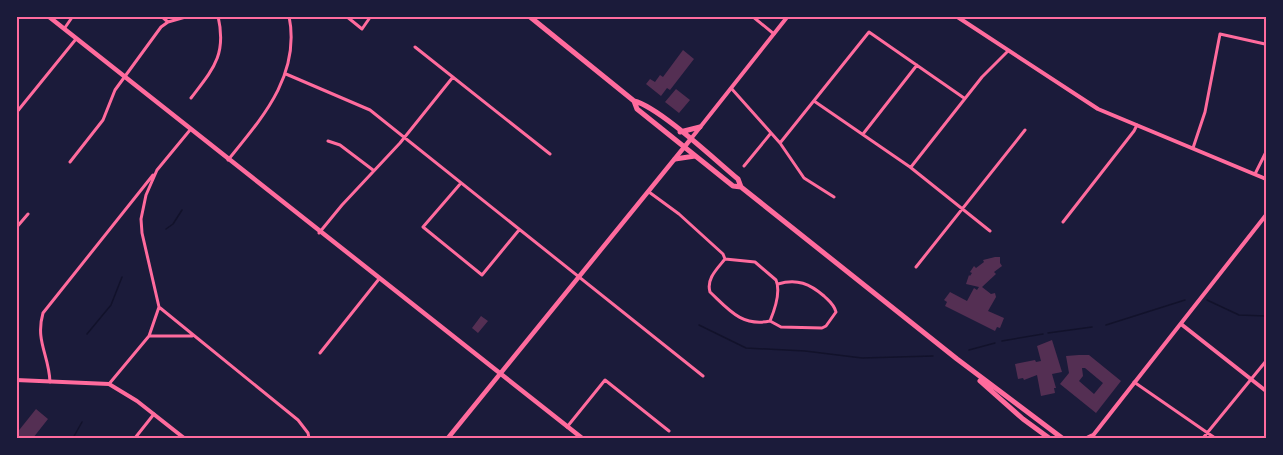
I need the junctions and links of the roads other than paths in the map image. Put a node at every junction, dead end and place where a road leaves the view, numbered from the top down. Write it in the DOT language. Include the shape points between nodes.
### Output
graph roads {
  1 [pos="48,16"];
  2 [pos="74,16"];
  3 [pos="161,16"];
  4 [pos="189,16"];
  5 [pos="218,16"];
  6 [pos="289,16"];
  7 [pos="346,16"];
  8 [pos="371,16"];
  9 [pos="529,16"];
  10 [pos="752,16"];
  11 [pos="788,16"];
  12 [pos="956,16"];
  13 [pos="168,22"];
  14 [pos="63,29"];
  15 [pos="774,34"];
  16 [pos="76,39"];
  17 [pos="1265,44"];
  18 [pos="415,46"];
  19 [pos="1008,51"];
  20 [pos="917,65"];
  21 [pos="286,74"];
  22 [pos="124,77"];
  23 [pos="453,77"];
  24 [pos="731,88"];
  25 [pos="191,98"];
  26 [pos="964,98"];
  27 [pos="634,101"];
  28 [pos="814,101"];
  29 [pos="16,113"];
  30 [pos="1137,125"];
  31 [pos="700,127"];
  32 [pos="190,130"];
  33 [pos="1025,130"];
  34 [pos="680,132"];
  35 [pos="771,133"];
  36 [pos="863,134"];
  37 [pos="404,137"];
  38 [pos="690,140"];
  39 [pos="328,141"];
  40 [pos="780,143"];
  41 [pos="684,147"];
  42 [pos="1193,148"];
  43 [pos="1266,152"];
  44 [pos="550,154"];
  45 [pos="695,156"];
  46 [pos="675,159"];
  47 [pos="228,160"];
  48 [pos="70,162"];
  49 [pos="744,166"];
  50 [pos="910,167"];
  51 [pos="157,170"];
  52 [pos="373,170"];
  53 [pos="1255,174"];
  54 [pos="1266,179"];
  55 [pos="461,183"];
  56 [pos="741,186"];
  57 [pos="649,192"];
  58 [pos="834,197"];
  59 [pos="962,209"];
  60 [pos="28,214"];
  61 [pos="1266,215"];
  62 [pos="1063,222"];
  63 [pos="16,228"];
  64 [pos="519,230"];
  65 [pos="990,231"];
  66 [pos="320,232"];
  67 [pos="725,259"];
  68 [pos="916,267"];
  69 [pos="579,278"];
  70 [pos="379,279"];
  71 [pos="778,284"];
  72 [pos="159,307"];
  73 [pos="770,321"];
  74 [pos="1181,324"];
  75 [pos="149,336"];
  76 [pos="192,336"];
  77 [pos="320,352"];
  78 [pos="957,360"];
  79 [pos="1266,361"];
  80 [pos="500,374"];
  81 [pos="703,376"];
  82 [pos="1251,379"];
  83 [pos="16,380"];
  84 [pos="50,382"];
  85 [pos="1134,382"];
  86 [pos="109,384"];
  87 [pos="1266,391"];
  88 [pos="154,414"];
  89 [pos="567,427"];
  90 [pos="669,431"];
  91 [pos="1208,432"];
  92 [pos="135,438"];
  93 [pos="184,438"];
  94 [pos="309,438"];
  95 [pos="448,438"];
  96 [pos="582,438"];
  97 [pos="1049,438"];
  98 [pos="1062,438"];
  99 [pos="1090,438"];
  100 [pos="1203,438"];
  101 [pos="1215,438"];
  1 -- 14 [label="main road"];
  2 -- 14 [label="street"];
  3 -- 13 [label="street"];
  4 -- 13 [label="street"];
  5 -- 25 [label="street" via="222,31 219,55 215,67"];
  6 -- 21 [label="street" via="292,39"];
  7 -- 8 [label="street" via="362,29"];
  9 -- 27 [label="highway"];
  10 -- 15 [label="street"];
  11 -- 15 [label="street"];
  12 -- 19 [label="street"];
  13 -- 22 [label="street"];
  14 -- 16 [label="main road"];
  15 -- 24 [label="street"];
  16 -- 22 [label="main road"];
  16 -- 29 [label="street"];
  17 -- 42 [label="street" via="1220,34 1205,112"];
  18 -- 23 [label="street"];
  19 -- 26 [label="street"];
  19 -- 30 [label="street" via="1087,103"];
  20 -- 26 [label="street"];
  20 -- 28 [label="street" via="868,32"];
  20 -- 36 [label="street"];
  21 -- 37 [label="street" via="362,105"];
  21 -- 47 [label="street" via="270,108"];
  22 -- 32 [label="main road"];
  22 -- 48 [label="street" via="103,120"];
  23 -- 37 [label="street"];
  23 -- 44 [label="street"];
  24 -- 31 [label="street"];
  24 -- 35 [label="street"];
  26 -- 50 [label="street"];
  27 -- 34 [label="highway" via="644,104"];
  27 -- 41 [label="highway" via="637,108"];
  28 -- 36 [label="street"];
  28 -- 40 [label="street"];
  30 -- 42 [label="street"];
  30 -- 62 [label="street"];
  31 -- 34 [label="highway"];
  31 -- 38 [label="street"];
  32 -- 47 [label="main road"];
  32 -- 51 [label="street"];
  33 -- 59 [label="street"];
  34 -- 38 [label="highway"];
  35 -- 40 [label="street"];
  35 -- 49 [label="street"];
  36 -- 50 [label="street"];
  37 -- 52 [label="street"];
  37 -- 55 [label="street"];
  38 -- 41 [label="main road"];
  38 -- 56 [label="highway" via="738,178"];
  39 -- 52 [label="street" via="340,145"];
  40 -- 58 [label="street" via="804,178"];
  41 -- 45 [label="highway"];
  41 -- 46 [label="main road"];
  42 -- 53 [label="street"];
  43 -- 53 [label="street"];
  45 -- 46 [label="highway"];
  45 -- 56 [label="highway" via="733,186"];
  46 -- 57 [label="main road"];
  47 -- 66 [label="main road"];
  50 -- 59 [label="street"];
  51 -- 72 [label="street" via="142,210 142,233"];
  51 -- 84 [label="street" via="43,314 40,337"];
  52 -- 66 [label="street"];
  53 -- 54 [label="street"];
  55 -- 64 [label="street"];
  55 -- 64 [label="street" via="423,227 482,275"];
  56 -- 78 [label="highway"];
  57 -- 67 [label="street"];
  57 -- 69 [label="main road"];
  59 -- 65 [label="street"];
  59 -- 68 [label="street"];
  60 -- 63 [label="street"];
  61 -- 74 [label="street"];
  64 -- 69 [label="street"];
  66 -- 70 [label="main road"];
  67 -- 71 [label="street" via="755,262"];
  67 -- 73 [label="street" via="710,278 710,292 745,321"];
  69 -- 80 [label="main road"];
  69 -- 81 [label="street"];
  70 -- 77 [label="street"];
  70 -- 80 [label="main road"];
  71 -- 73 [label="street"];
  71 -- 73 [label="street" via="796,281 809,285 834,305 836,312 822,328 782,327"];
  72 -- 75 [label="street"];
  72 -- 76 [label="street"];
  74 -- 82 [label="street"];
  74 -- 85 [label="street"];
  75 -- 76 [label="street"];
  75 -- 86 [label="street"];
  76 -- 94 [label="street" via="298,420"];
  78 -- 97 [label="highway"];
  78 -- 98 [label="highway"];
  79 -- 82 [label="street"];
  80 -- 89 [label="main road"];
  80 -- 95 [label="main road"];
  82 -- 87 [label="street"];
  82 -- 91 [label="street"];
  83 -- 84 [label="street"];
  84 -- 86 [label="street"];
  85 -- 91 [label="street"];
  85 -- 99 [label="street"];
  86 -- 88 [label="street"];
  88 -- 92 [label="street"];
  88 -- 93 [label="street"];
  89 -- 90 [label="street" via="605,380"];
  89 -- 96 [label="main road"];
  91 -- 100 [label="street"];
  91 -- 101 [label="street"];
}
